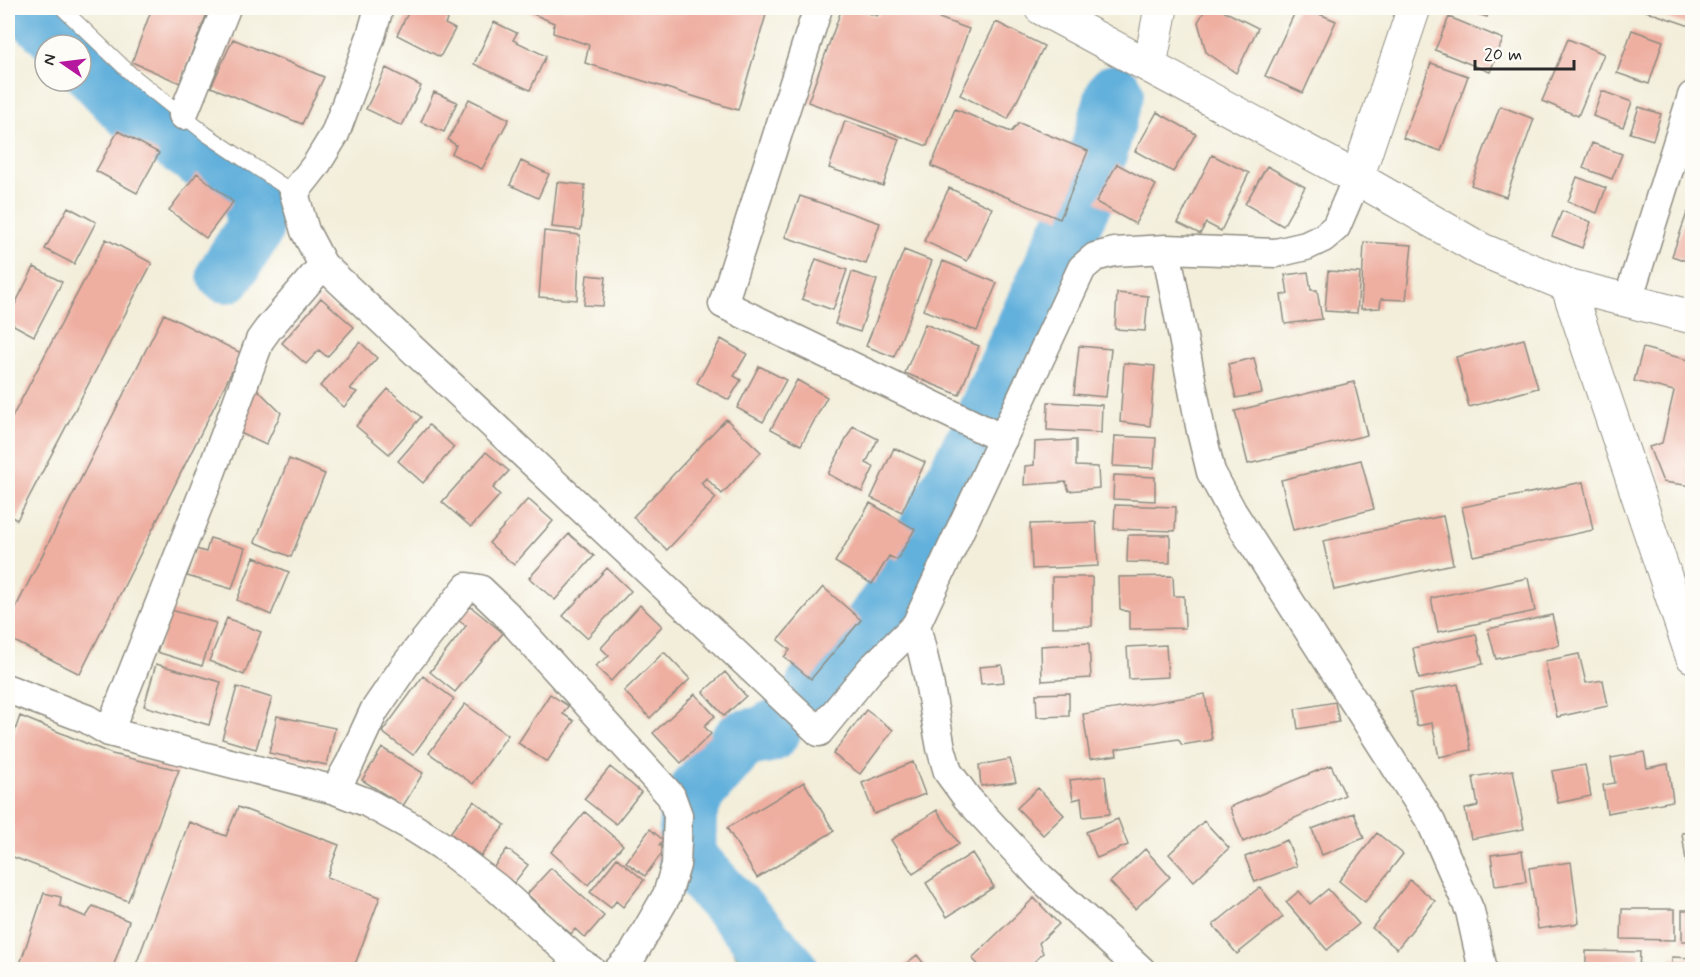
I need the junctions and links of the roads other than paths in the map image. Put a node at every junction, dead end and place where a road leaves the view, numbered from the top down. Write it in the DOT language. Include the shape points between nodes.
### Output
graph roads {
  1 [pos="62,8"];
  2 [pos="226,8"];
  3 [pos="378,8"];
  4 [pos="818,8"];
  5 [pos="1041,8"];
  6 [pos="1161,8"];
  7 [pos="1414,8"];
  8 [pos="1150,65"];
  9 [pos="1692,96"];
  10 [pos="183,115"];
  11 [pos="1357,178"];
  12 [pos="294,192"];
  13 [pos="1166,249"];
  14 [pos="323,265"];
  15 [pos="1567,285"];
  16 [pos="1628,300"];
  17 [pos="1692,317"];
  18 [pos="1003,439"];
  19 [pos="916,625"];
  20 [pos="1692,656"];
  21 [pos="8,689"];
  22 [pos="109,732"];
  23 [pos="335,790"];
  24 [pos="591,969"];
  25 [pos="618,969"];
  26 [pos="1141,969"];
  27 [pos="1483,969"];
  1 -- 10 [label="lane" via="131,74"];
  2 -- 10 [label="street"];
  3 -- 12 [label="street" via="335,134"];
  4 -- 18 [label="street" via="723,304"];
  5 -- 8 [label="street"];
  6 -- 8 [label="street"];
  7 -- 11 [label="street"];
  8 -- 11 [label="street"];
  9 -- 16 [label="street"];
  10 -- 12 [label="lane"];
  11 -- 13 [label="street" via="1336,227 1306,246 1276,253"];
  11 -- 15 [label="street" via="1482,249"];
  12 -- 14 [label="street" via="305,231"];
  13 -- 18 [label="street" via="1114,252 1095,257 1082,268"];
  13 -- 27 [label="street" via="1211,472 1431,822 1470,911"];
  14 -- 19 [label="street" via="819,732 870,670"];
  14 -- 22 [label="street" via="260,340"];
  15 -- 16 [label="street"];
  15 -- 20 [label="street"];
  16 -- 17 [label="street"];
  18 -- 19 [label="street"];
  19 -- 26 [label="street" via="948,772 1040,877"];
  21 -- 22 [label="street" via="87,719"];
  22 -- 23 [label="street"];
  23 -- 24 [label="street" via="366,801 442,846"];
  23 -- 25 [label="street" via="374,711 406,664 467,587 480,589 671,796 678,815 676,865 667,895 633,954"];
}
